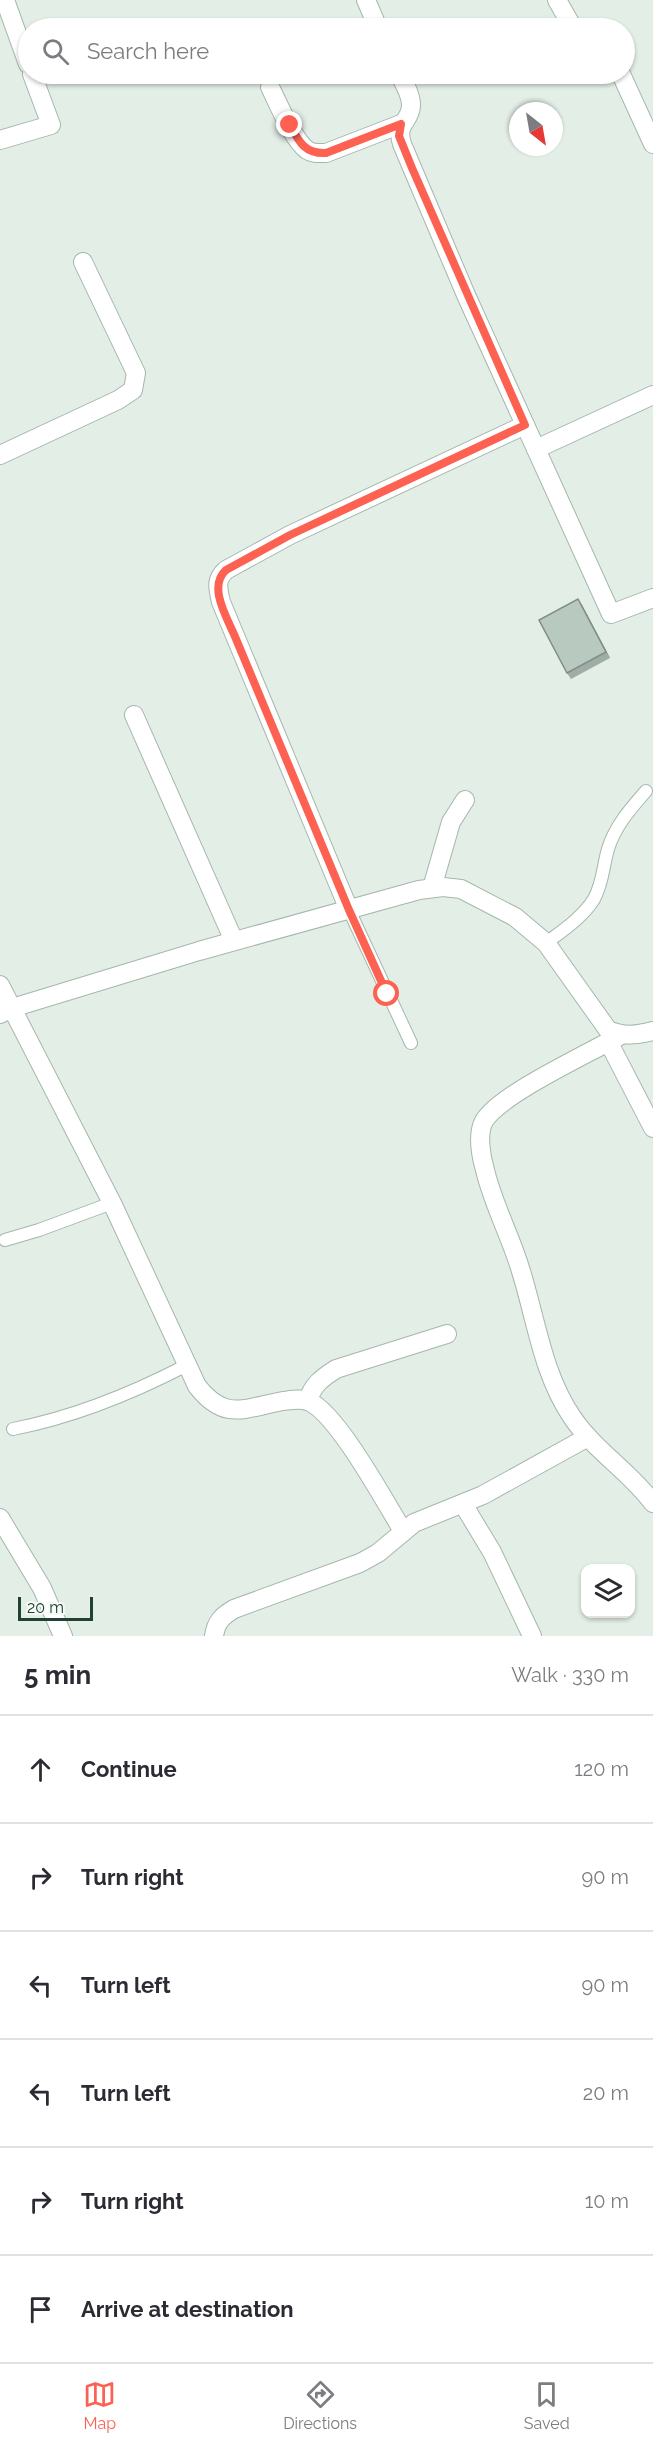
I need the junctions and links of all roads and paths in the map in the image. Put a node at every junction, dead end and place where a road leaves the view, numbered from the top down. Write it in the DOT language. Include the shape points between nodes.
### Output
graph roads {
  1 [pos="5,0"];
  2 [pos="366,0"];
  3 [pos="557,0"];
  4 [pos="374,18"];
  5 [pos="567,18"];
  6 [pos="18,36"];
  7 [pos="36,84"];
  8 [pos="404,84"];
  9 [pos="627,84"];
  10 [pos="270,87"];
  11 [pos="647,118"];
  12 [pos="401,124"];
  13 [pos="0,140"];
  14 [pos="653,144"];
  15 [pos="83,262"];
  16 [pos="653,395"];
  17 [pos="525,425"];
  18 [pos="536,449"];
  19 [pos="0,455"];
  20 [pos="653,598"];
  21 [pos="134,715"];
  22 [pos="646,791"];
  23 [pos="465,800"];
  24 [pos="432,888"];
  25 [pos="349,910"];
  26 [pos="234,941"];
  27 [pos="546,943"];
  28 [pos="0,985"];
  29 [pos="6,1011"];
  30 [pos="653,1031"];
  31 [pos="615,1039"];
  32 [pos="411,1043"];
  33 [pos="653,1128"];
  34 [pos="112,1203"];
  35 [pos="5,1240"];
  36 [pos="447,1334"];
  37 [pos="187,1365"];
  38 [pos="308,1401"];
  39 [pos="13,1429"];
  40 [pos="588,1437"];
  41 [pos="653,1503"];
  42 [pos="463,1504"];
  43 [pos="0,1518"];
  44 [pos="403,1531"];
  45 [pos="63,1636"];
  46 [pos="214,1636"];
  47 [pos="532,1636"];
  1 -- 6 [label="street"];
  2 -- 4 [label="street"];
  3 -- 5 [label="street"];
  7 -- 13 [label="street" via="51,125"];
  8 -- 12 [label="street" via="411,106"];
  9 -- 11 [label="street"];
  10 -- 12 [label="street" via="299,141 315,153 326,153"];
  11 -- 14 [label="street"];
  12 -- 17 [label="street" via="399,136 414,173"];
  15 -- 19 [label="street" via="136,373 133,390"];
  16 -- 18 [label="street"];
  17 -- 18 [label="street"];
  17 -- 25 [label="street" via="290,535 226,570 217,584 221,602"];
  18 -- 20 [label="street" via="611,614"];
  21 -- 26 [label="street"];
  22 -- 27 [label="lane" via="616,830 592,902"];
  23 -- 24 [label="street" via="451,822"];
  24 -- 25 [label="street"];
  24 -- 27 [label="street" via="461,889 484,899 515,917"];
  25 -- 26 [label="street"];
  25 -- 32 [label="lane"];
  26 -- 29 [label="street"];
  27 -- 31 [label="street"];
  28 -- 29 [label="street"];
  29 -- 34 [label="street"];
  30 -- 31 [label="street"];
  31 -- 33 [label="street"];
  31 -- 40 [label="street" via="491,1111 482,1124 480,1144 484,1170 519,1265 548,1368 559,1396"];
  34 -- 35 [label="lane"];
  34 -- 37 [label="street"];
  36 -- 38 [label="street" via="336,1369 311,1390"];
  37 -- 38 [label="street" via="209,1401 224,1409"];
  37 -- 39 [label="lane" via="69,1417"];
  38 -- 44 [label="street" via="322,1409 338,1428"];
  40 -- 41 [label="street"];
  40 -- 42 [label="street"];
  42 -- 44 [label="street" via="429,1516"];
  42 -- 47 [label="street" via="492,1552"];
  43 -- 45 [label="street" via="42,1588"];
  44 -- 46 [label="street" via="360,1563 234,1609 215,1626"];
}
